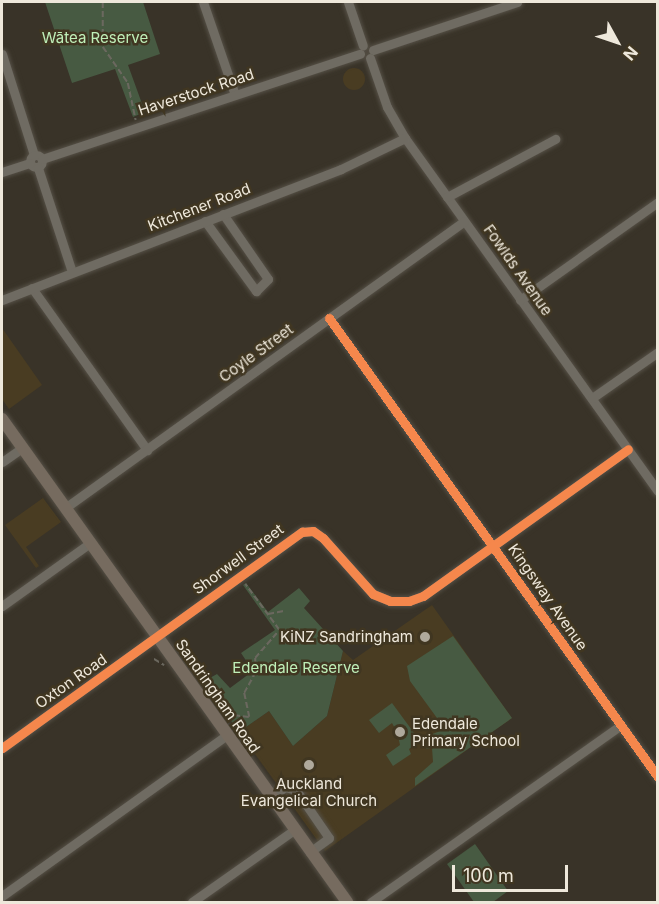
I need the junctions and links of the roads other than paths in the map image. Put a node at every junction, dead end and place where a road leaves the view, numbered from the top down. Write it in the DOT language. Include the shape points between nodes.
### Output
graph roads {
  1 [pos="203,2"];
  2 [pos="348,2"];
  3 [pos="517,2"];
  4 [pos="487,6"];
  5 [pos="361,50"];
  6 [pos="2,54"];
  7 [pos="371,54"];
  8 [pos="235,95"];
  9 [pos="405,138"];
  10 [pos="555,139"];
  11 [pos="36,161"];
  12 [pos="2,172"];
  13 [pos="447,197"];
  14 [pos="657,202"];
  15 [pos="223,214"];
  16 [pos="464,220"];
  17 [pos="204,221"];
  18 [pos="72,272"];
  19 [pos="32,288"];
  20 [pos="2,300"];
  21 [pos="520,300"];
  22 [pos="329,318"];
  23 [pos="657,352"];
  24 [pos="592,398"];
  25 [pos="2,419"];
  26 [pos="22,448"];
  27 [pos="628,449"];
  28 [pos="147,450"];
  29 [pos="2,462"];
  30 [pos="657,491"];
  31 [pos="65,508"];
  32 [pos="90,543"];
  33 [pos="494,546"];
  34 [pos="2,606"];
  35 [pos="157,637"];
  36 [pos="621,725"];
  37 [pos="227,735"];
  38 [pos="2,748"];
  39 [pos="657,777"];
  40 [pos="271,796"];
  41 [pos="294,830"];
  42 [pos="310,852"];
  43 [pos="2,896"];
  44 [pos="192,903"];
  45 [pos="347,903"];
  46 [pos="371,903"];
  1 -- 8 [label="street"];
  2 -- 5 [label="street"];
  3 -- 4 [label="street"];
  4 -- 7 [label="street"];
  5 -- 7 [label="street"];
  5 -- 8 [label="street, Haverstock Road"];
  6 -- 11 [label="street"];
  7 -- 9 [label="street, Fowlds Avenue" via="387,107"];
  8 -- 11 [label="street, Haverstock Road"];
  9 -- 13 [label="street, Fowlds Avenue"];
  9 -- 15 [label="street, Kitchener Road" via="341,169"];
  10 -- 13 [label="street"];
  11 -- 12 [label="street, Haverstock Road"];
  11 -- 18 [label="street"];
  13 -- 16 [label="street, Fowlds Avenue"];
  14 -- 21 [label="street"];
  15 -- 17 [label="street, Kitchener Road"];
  15 -- 17 [label="street" via="268,279 255,291"];
  16 -- 21 [label="street, Fowlds Avenue"];
  16 -- 22 [label="street, Coyle Street"];
  17 -- 18 [label="street, Kitchener Road"];
  18 -- 19 [label="street, Kitchener Road"];
  19 -- 20 [label="street, Kitchener Road"];
  19 -- 28 [label="street"];
  21 -- 24 [label="street, Fowlds Avenue"];
  22 -- 28 [label="street, Coyle Street"];
  22 -- 33 [label="street, Kingsway Avenue"];
  23 -- 24 [label="street"];
  24 -- 27 [label="street, Fowlds Avenue"];
  25 -- 26 [label="main road, Sandringham Road"];
  26 -- 29 [label="street"];
  26 -- 31 [label="main road, Sandringham Road"];
  27 -- 30 [label="street, Fowlds Avenue"];
  27 -- 33 [label="street, Shorwell Street"];
  28 -- 31 [label="street, Coyle Street"];
  31 -- 32 [label="main road, Sandringham Road"];
  32 -- 34 [label="street"];
  32 -- 35 [label="main road, Sandringham Road"];
  33 -- 35 [label="street, Shorwell Street" via="423,596 397,602 369,591 318,534 302,532"];
  33 -- 36 [label="street, Kingsway Avenue"];
  35 -- 37 [label="main road, Sandringham Road"];
  35 -- 38 [label="street, Oxton Road"];
  36 -- 39 [label="street, Kingsway Avenue"];
  36 -- 46 [label="street"];
  37 -- 40 [label="main road, Sandringham Road"];
  37 -- 43 [label="street"];
  40 -- 41 [label="main road, Sandringham Road"];
  40 -- 42 [label="street" via="285,787 296,790 329,838"];
  41 -- 42 [label="main road, Sandringham Road"];
  41 -- 44 [label="street"];
  42 -- 45 [label="main road, Sandringham Road"];
}
